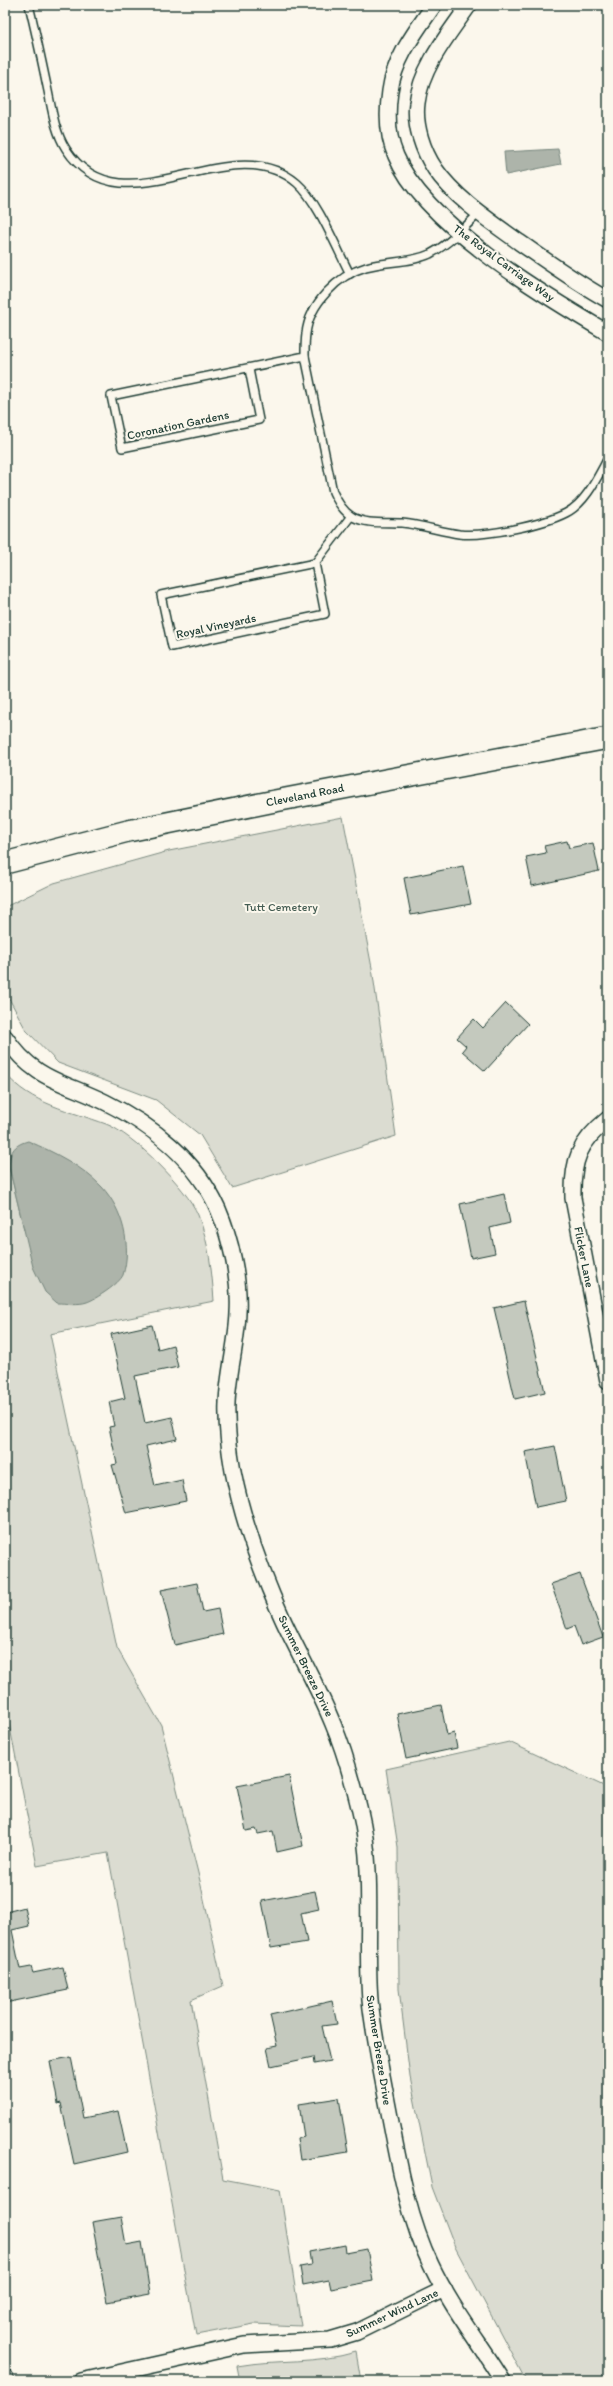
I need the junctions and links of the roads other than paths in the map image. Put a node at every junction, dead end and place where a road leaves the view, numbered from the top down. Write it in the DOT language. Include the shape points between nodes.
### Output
graph roads {
  1 [pos="29,5"];
  2 [pos="434,5"];
  3 [pos="469,5"];
  4 [pos="479,213"];
  5 [pos="459,233"];
  6 [pos="350,274"];
  7 [pos="608,300"];
  8 [pos="608,333"];
  9 [pos="305,356"];
  10 [pos="249,369"];
  11 [pos="608,458"];
  12 [pos="351,516"];
  13 [pos="315,563"];
  14 [pos="608,738"];
  15 [pos="5,863"];
  16 [pos="5,1037"];
  17 [pos="608,1118"];
  18 [pos="608,1381"];
  19 [pos="444,2289"];
  20 [pos="139,2375"];
  21 [pos="5,2377"];
  22 [pos="6,2381"];
  23 [pos="81,2381"];
  24 [pos="503,2381"];
  1 -- 6 [label="lane" via="56,124 65,148 79,164 97,176 115,182 135,184 230,165 252,165 279,172 297,183 312,203"];
  2 -- 5 [label="street, The Royal Carriage Way" via="408,43 396,68 390,89 390,135 396,157 411,182"];
  3 -- 4 [label="street" via="435,56 423,80 417,103 423,146 435,169"];
  4 -- 5 [label="lane"];
  4 -- 7 [label="street"];
  5 -- 6 [label="lane" via="428,255 366,267"];
  5 -- 8 [label="street, The Royal Carriage Way" via="562,306"];
  6 -- 9 [label="lane" via="322,296 312,314 306,333"];
  9 -- 10 [label="lane, Coronation Gardens"];
  9 -- 12 [label="lane" via="334,492 338,502"];
  10 -- 10 [label="lane, Coronation Gardens" via="259,420 122,448 111,396"];
  11 -- 12 [label="lane" via="594,483 568,512 552,519 504,530 459,534 402,523 379,523"];
  12 -- 13 [label="lane"];
  13 -- 13 [label="lane, Royal Vineyards" via="325,614 172,647 161,595"];
  14 -- 15 [label="main road, Cleveland Road" via="275,800 128,831"];
  16 -- 19 [label="street, Summer Breeze Drive" via="34,1070 105,1102 144,1125 173,1148 200,1176 219,1211 236,1279 238,1312 227,1401 228,1441 234,1477 245,1520 265,1576 283,1620 333,1722 361,1814 371,1902 368,1956 375,2038 403,2183 427,2256"];
  17 -- 18 [label="street, Flicker Lane" via="588,1137 579,1152 574,1167 573,1198"];
  19 -- 20 [label="street, Summer Wind Lane" via="356,2332 330,2340 244,2345"];
  19 -- 24 [label="street, Summer Breeze Drive" via="465,2327"];
  20 -- 23 [label="street, Summer Wind Lane"];
  21 -- 22 [label="street"];
}
